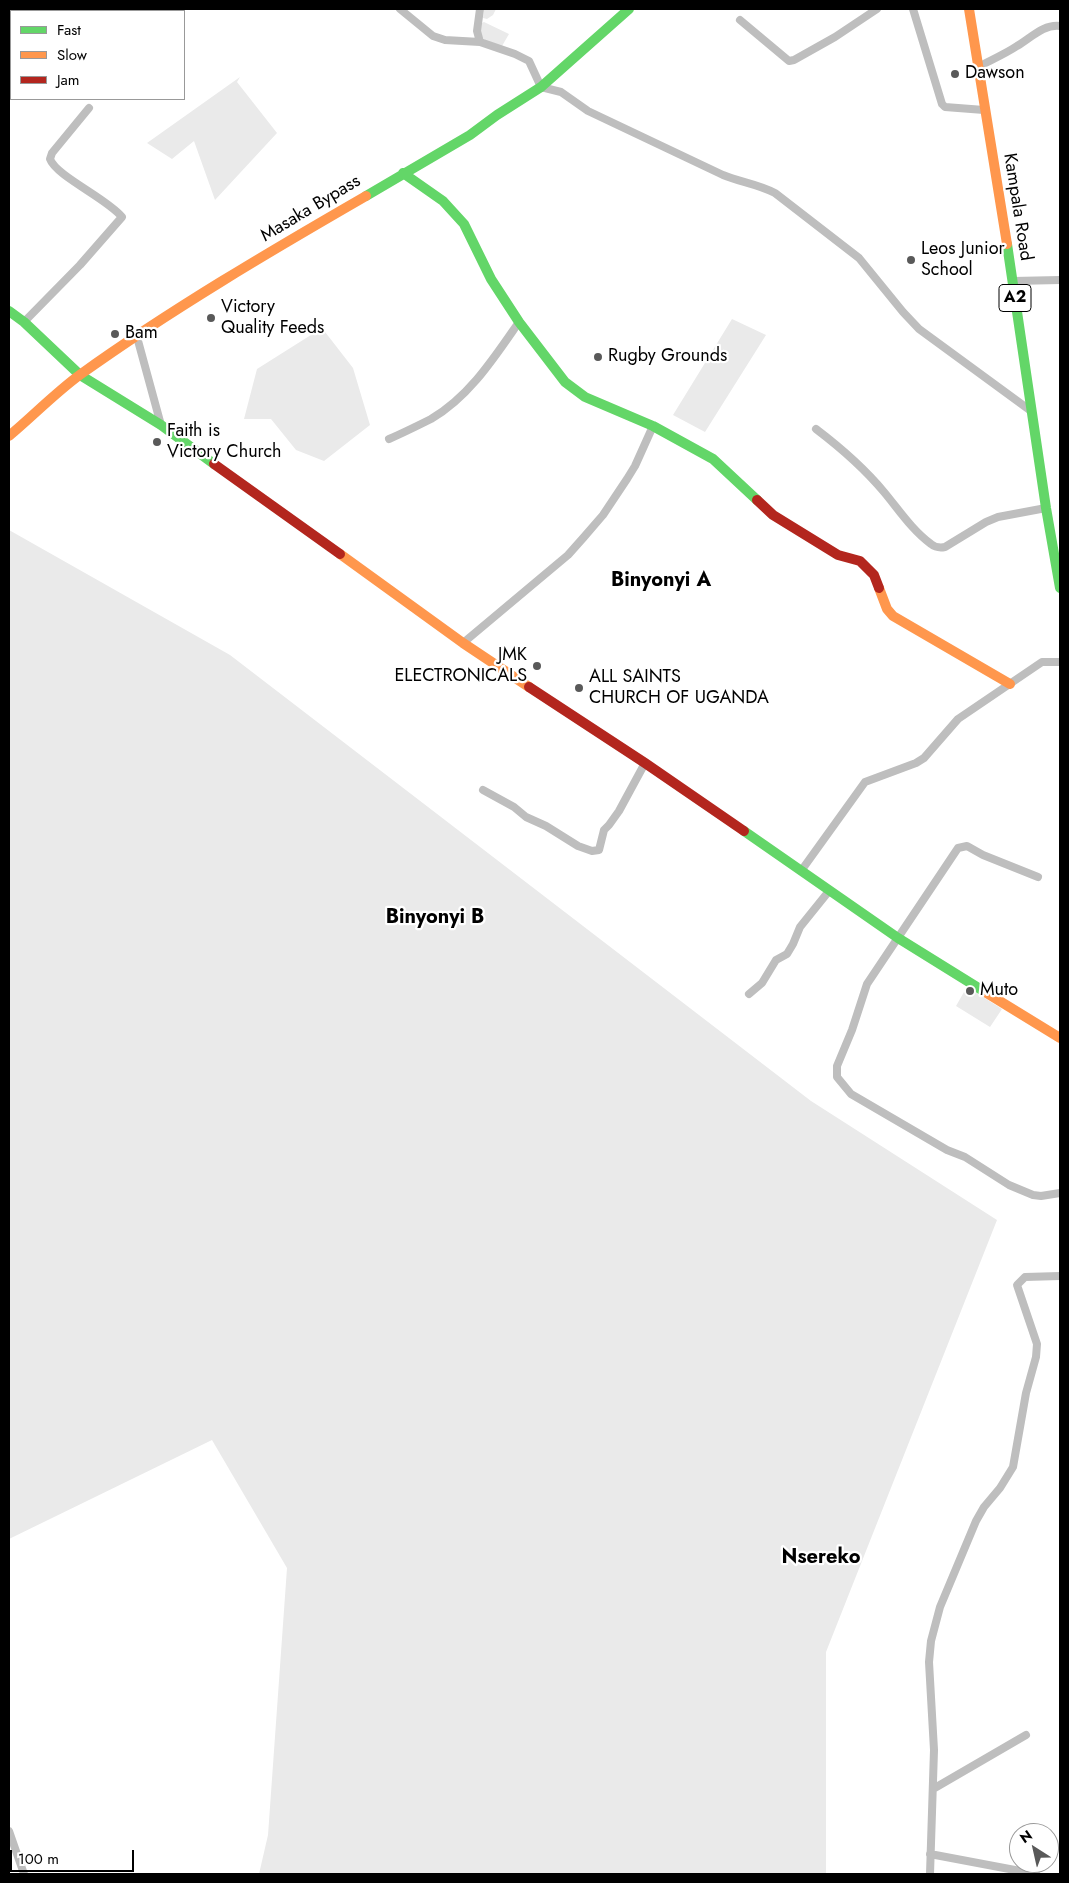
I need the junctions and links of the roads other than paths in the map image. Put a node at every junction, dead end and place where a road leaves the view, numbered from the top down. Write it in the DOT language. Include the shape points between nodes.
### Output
graph roads {
  1 [pos="400,9"];
  2 [pos="480,9"];
  3 [pos="629,9"];
  4 [pos="877,9"];
  5 [pos="913,9"];
  6 [pos="969,9"];
  7 [pos="740,20"];
  8 [pos="1060,26"];
  9 [pos="480,42"];
  10 [pos="978,67"];
  11 [pos="541,86"];
  12 [pos="89,108"];
  13 [pos="984,110"];
  14 [pos="404,173"];
  15 [pos="1060,280"];
  16 [pos="1012,281"];
  17 [pos="9,311"];
  18 [pos="24,322"];
  19 [pos="519,322"];
  20 [pos="137,337"];
  21 [pos="80,375"];
  22 [pos="1031,411"];
  23 [pos="160,425"];
  24 [pos="653,426"];
  25 [pos="816,428"];
  26 [pos="9,436"];
  27 [pos="389,439"];
  28 [pos="1046,508"];
  29 [pos="1060,584"];
  30 [pos="1060,588"];
  31 [pos="463,643"];
  32 [pos="1060,662"];
  33 [pos="1010,684"];
  34 [pos="645,763"];
  35 [pos="482,790"];
  36 [pos="801,871"];
  37 [pos="1038,876"];
  38 [pos="829,891"];
  39 [pos="898,938"];
  40 [pos="749,994"];
  41 [pos="1060,1038"];
  42 [pos="1060,1193"];
  43 [pos="1060,1276"];
  44 [pos="1026,1735"];
  45 [pos="933,1789"];
  46 [pos="9,1831"];
  47 [pos="930,1854"];
  48 [pos="24,1874"];
  49 [pos="930,1874"];
  50 [pos="1036,1874"];
  1 -- 9 [label="street" via="433,36"];
  2 -- 9 [label="street" via="477,31"];
  3 -- 11 [label="main road, Masaka Bypass"];
  4 -- 7 [label="street" via="835,37 789,61"];
  5 -- 13 [label="street" via="942,104 945,107"];
  6 -- 10 [label="main road, Kampala Road / A2"];
  8 -- 10 [label="street" via="1043,29"];
  9 -- 11 [label="street" via="530,61"];
  10 -- 13 [label="main road, Kampala Road / A2"];
  11 -- 14 [label="main road, Masaka Bypass" via="470,135"];
  11 -- 22 [label="street" via="561,92 588,111 723,175 775,193 859,258 919,329"];
  12 -- 18 [label="street" via="50,159 52,164 122,218"];
  13 -- 16 [label="main road, Kampala Road / A2"];
  14 -- 19 [label="main road" via="443,201 464,224 492,279"];
  14 -- 20 [label="main road, Masaka Bypass" via="291,239"];
  15 -- 16 [label="street"];
  16 -- 22 [label="main road, Kampala Road / A2"];
  17 -- 18 [label="main road"];
  18 -- 21 [label="main road"];
  19 -- 24 [label="main road" via="565,382 575,390"];
  19 -- 27 [label="street" via="482,374 443,411"];
  20 -- 21 [label="main road, Masaka Bypass"];
  20 -- 23 [label="street"];
  21 -- 23 [label="main road"];
  21 -- 26 [label="main road, Masaka Bypass"];
  22 -- 28 [label="main road, Kampala Road / A2"];
  23 -- 31 [label="main road"];
  24 -- 31 [label="street" via="635,466 603,516 568,555"];
  24 -- 33 [label="main road" via="714,459 773,515 838,555 860,561 874,575 887,609 893,616"];
  25 -- 28 [label="street" via="850,456 903,516 939,548 998,517"];
  28 -- 29 [label="main road, Kampala Road / A2"];
  29 -- 30 [label="main road, Kampala Road / A2"];
  31 -- 34 [label="main road"];
  32 -- 33 [label="street" via="1042,662"];
  33 -- 36 [label="street" via="958,719 924,758 865,782"];
  34 -- 35 [label="street" via="619,811 604,830 599,850 578,846"];
  34 -- 36 [label="main road"];
  36 -- 38 [label="main road"];
  37 -- 39 [label="street" via="967,846 958,848"];
  38 -- 39 [label="main road"];
  38 -- 40 [label="street" via="800,928 787,954 776,960 762,983"];
  39 -- 41 [label="main road"];
  39 -- 42 [label="street" via="867,984 837,1066 837,1077 842,1086 850,1094 1009,1185 1033,1195"];
  43 -- 45 [label="street" via="1025,1277 1018,1285 1037,1344 1036,1356 1013,1467 976,1521 948,1584 934,1632 929,1662"];
  44 -- 45 [label="street"];
  45 -- 47 [label="street"];
  46 -- 48 [label="street"];
  47 -- 49 [label="street"];
  47 -- 50 [label="street"];
}
